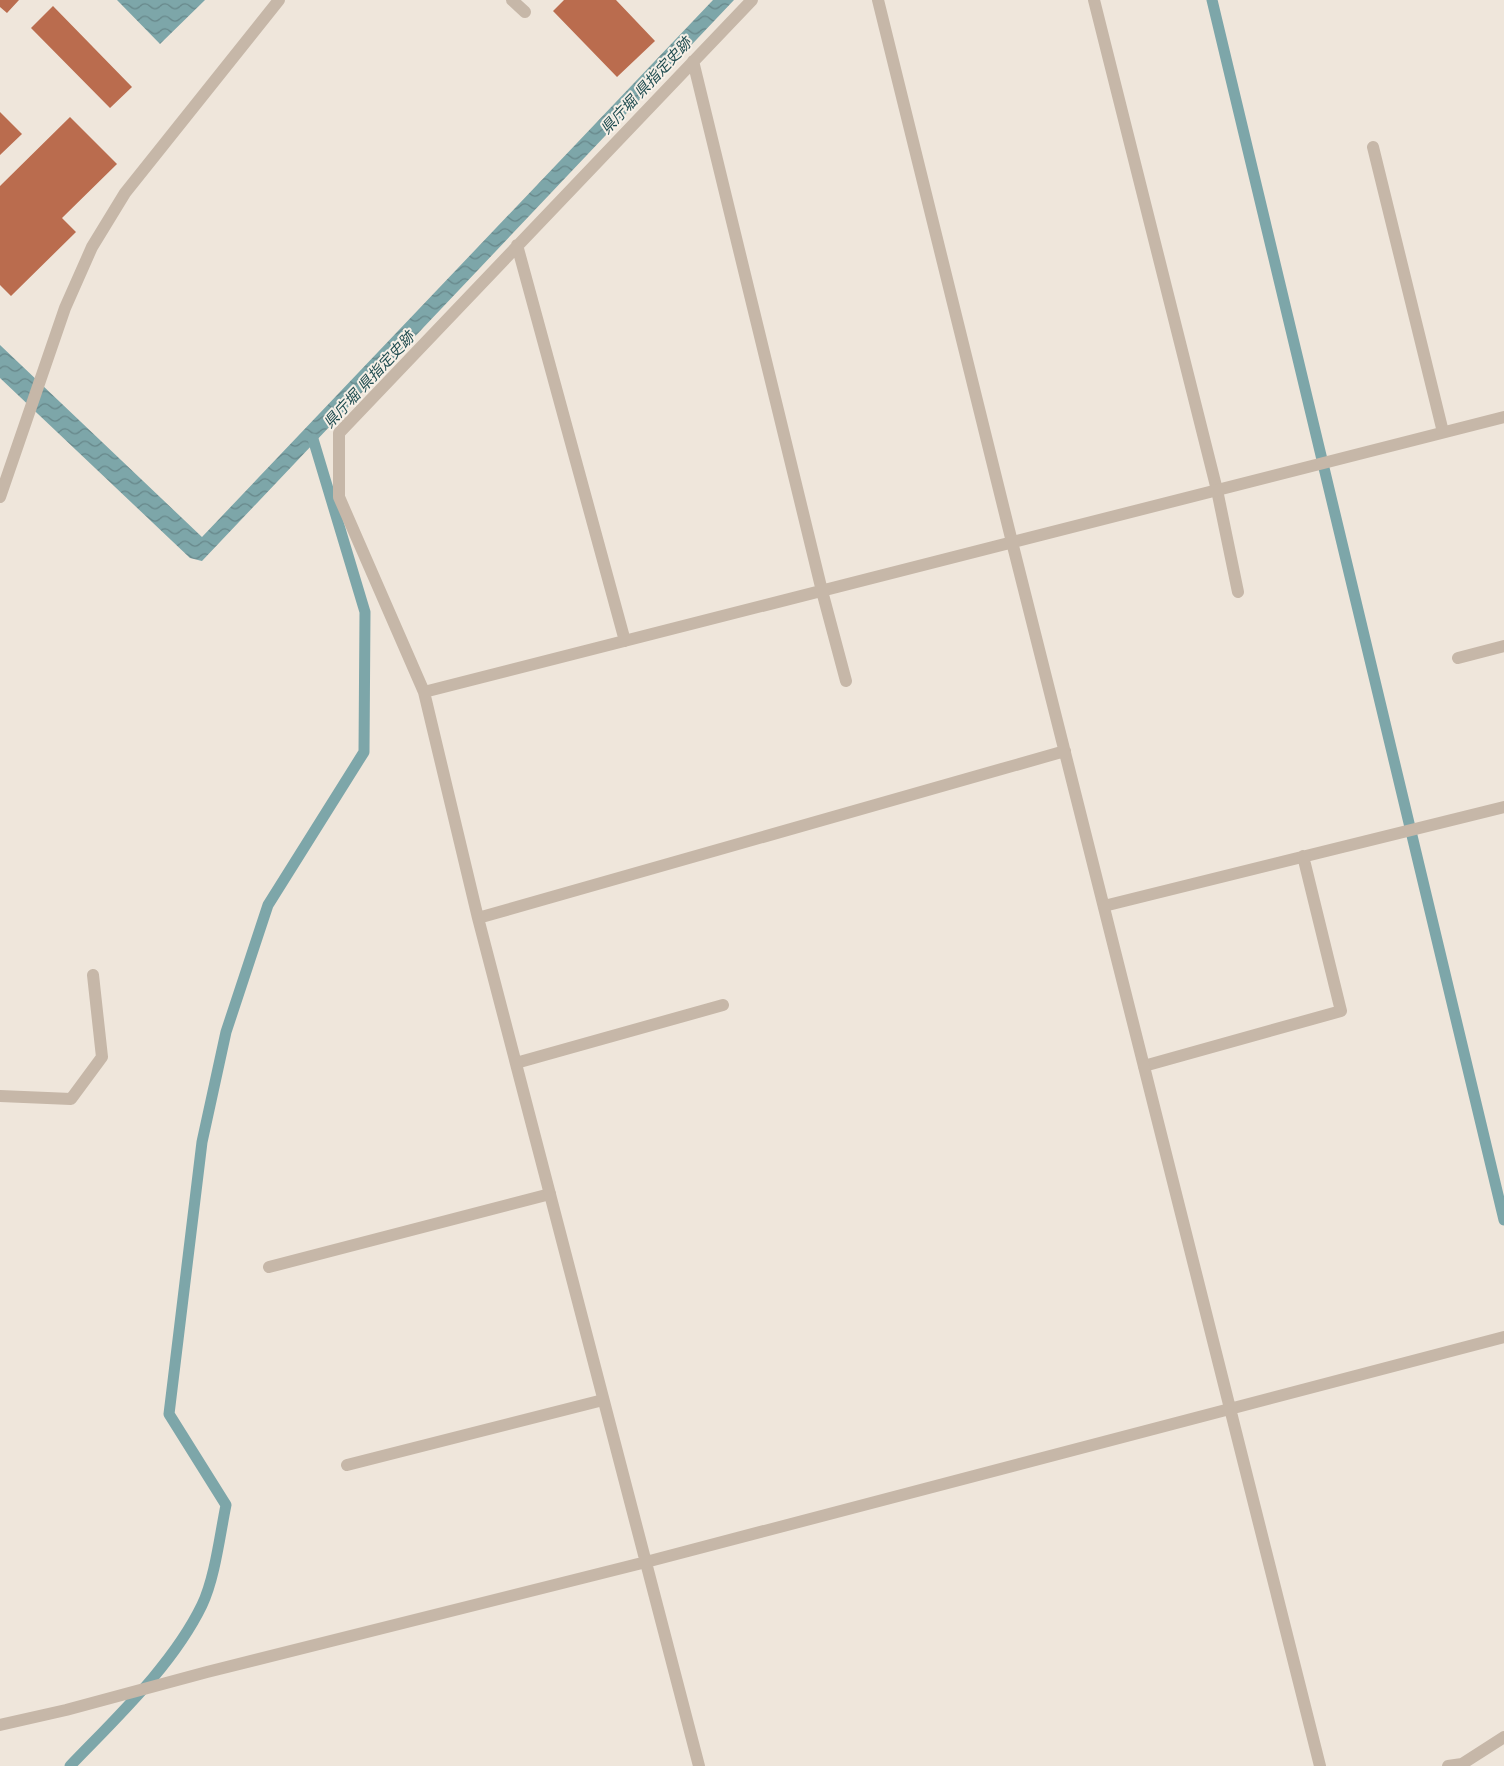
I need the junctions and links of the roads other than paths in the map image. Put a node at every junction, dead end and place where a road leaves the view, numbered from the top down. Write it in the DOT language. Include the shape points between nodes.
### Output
graph roads {
  1 [pos="279,0"];
  2 [pos="512,0"];
  3 [pos="752,0"];
  4 [pos="878,0"];
  5 [pos="1094,0"];
  6 [pos="525,12"];
  7 [pos="693,61"];
  8 [pos="1373,147"];
  9 [pos="517,245"];
  10 [pos="1504,417"];
  11 [pos="1444,432"];
  12 [pos="1217,490"];
  13 [pos="0,497"];
  14 [pos="1012,542"];
  15 [pos="822,591"];
  16 [pos="1238,592"];
  17 [pos="625,641"];
  18 [pos="1504,646"];
  19 [pos="1458,658"];
  20 [pos="846,681"];
  21 [pos="424,692"];
  22 [pos="1065,751"];
  23 [pos="1504,807"];
  24 [pos="1303,856"];
  25 [pos="1104,906"];
  26 [pos="478,918"];
  27 [pos="93,975"];
  28 [pos="723,1005"];
  29 [pos="516,1063"];
  30 [pos="1144,1066"];
  31 [pos="0,1096"];
  32 [pos="550,1194"];
  33 [pos="269,1267"];
  34 [pos="1504,1337"];
  35 [pos="603,1400"];
  36 [pos="1230,1409"];
  37 [pos="347,1465"];
  38 [pos="646,1562"];
  39 [pos="0,1724"];
  40 [pos="1504,1737"];
  41 [pos="699,1766"];
  42 [pos="1320,1766"];
  43 [pos="1448,1766"];
  1 -- 13 [label="street" via="131,185 92,247 65,308"];
  2 -- 6 [label="street"];
  3 -- 7 [label="street"];
  4 -- 14 [label="street"];
  5 -- 12 [label="street"];
  7 -- 9 [label="street"];
  7 -- 15 [label="street"];
  8 -- 11 [label="street"];
  9 -- 17 [label="street"];
  9 -- 21 [label="street" via="339,433 339,497"];
  10 -- 11 [label="street"];
  11 -- 12 [label="street"];
  12 -- 14 [label="street"];
  12 -- 16 [label="street"];
  14 -- 15 [label="street"];
  14 -- 22 [label="street"];
  15 -- 17 [label="street"];
  15 -- 20 [label="street"];
  17 -- 21 [label="street"];
  18 -- 19 [label="street"];
  21 -- 26 [label="street"];
  22 -- 25 [label="street"];
  22 -- 26 [label="street"];
  23 -- 24 [label="street"];
  24 -- 25 [label="street"];
  24 -- 30 [label="street" via="1341,1011"];
  25 -- 30 [label="street"];
  26 -- 29 [label="street"];
  27 -- 31 [label="street" via="102,1056 71,1099"];
  28 -- 29 [label="street"];
  29 -- 32 [label="street"];
  30 -- 36 [label="street"];
  32 -- 33 [label="street"];
  32 -- 35 [label="street"];
  34 -- 36 [label="street"];
  35 -- 37 [label="street"];
  35 -- 38 [label="street"];
  36 -- 38 [label="street"];
  36 -- 42 [label="street"];
  38 -- 39 [label="street"];
  38 -- 41 [label="street"];
  40 -- 43 [label="street" via="1462,1764"];
}
